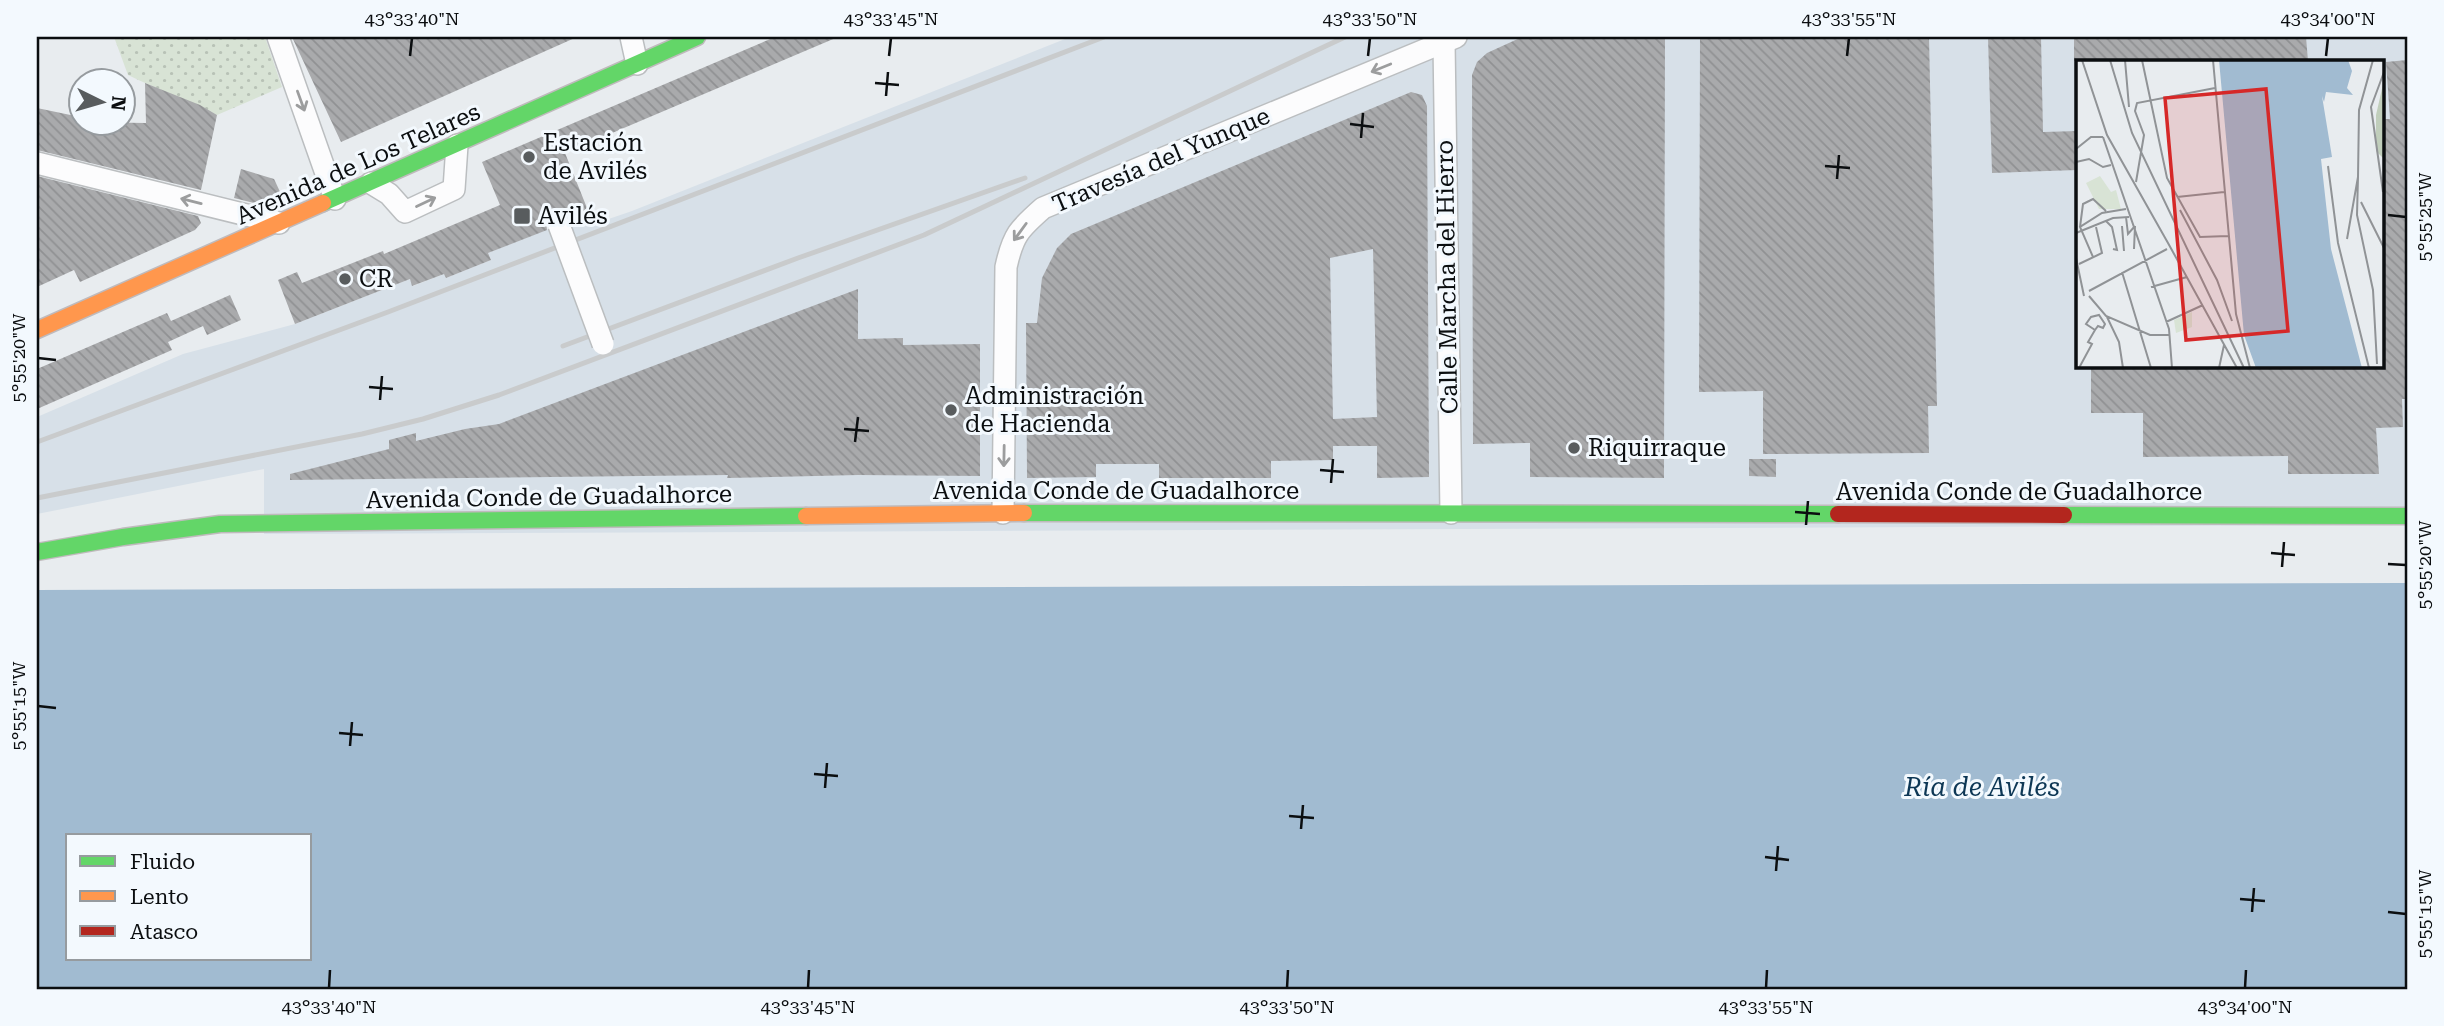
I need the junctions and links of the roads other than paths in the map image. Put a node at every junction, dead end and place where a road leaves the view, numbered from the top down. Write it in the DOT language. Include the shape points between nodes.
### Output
graph roads {
  1 [pos="278,37"];
  2 [pos="631,37"];
  3 [pos="697,37"];
  4 [pos="1450,40"];
  5 [pos="637,64"];
  6 [pos="457,145"];
  7 [pos="37,163"];
  8 [pos="371,183"];
  9 [pos="335,199"];
  10 [pos="281,223"];
  11 [pos="559,225"];
  12 [pos="37,330"];
  13 [pos="604,344"];
  14 [pos="1003,513"];
  15 [pos="1451,513"];
  16 [pos="2407,516"];
  17 [pos="37,552"];
  1 -- 9 [label="street, one-way"];
  2 -- 5 [label="street"];
  3 -- 5 [label="main road, Avenida de Los Telares"];
  4 -- 14 [label="street, Travesía del Yunque, one-way" via="1044,208 1020,228 1006,267"];
  4 -- 15 [label="street, Calle Marcha del Hierro"];
  5 -- 6 [label="main road, Avenida de Los Telares"];
  6 -- 8 [label="main road, Avenida de Los Telares"];
  8 -- 6 [label="street, one-way" via="405,212 454,189"];
  10 -- 7 [label="street, one-way"];
  8 -- 9 [label="main road, Avenida de Los Telares"];
  9 -- 10 [label="main road, Avenida de Los Telares"];
  10 -- 12 [label="main road, Avenida de Los Telares"];
  11 -- 13 [label="street, bridge"];
  14 -- 15 [label="main road, Avenida Conde de Guadalhorce"];
  14 -- 17 [label="main road, Avenida Conde de Guadalhorce" via="220,524"];
  15 -- 16 [label="main road, Avenida Conde de Guadalhorce"];
}
